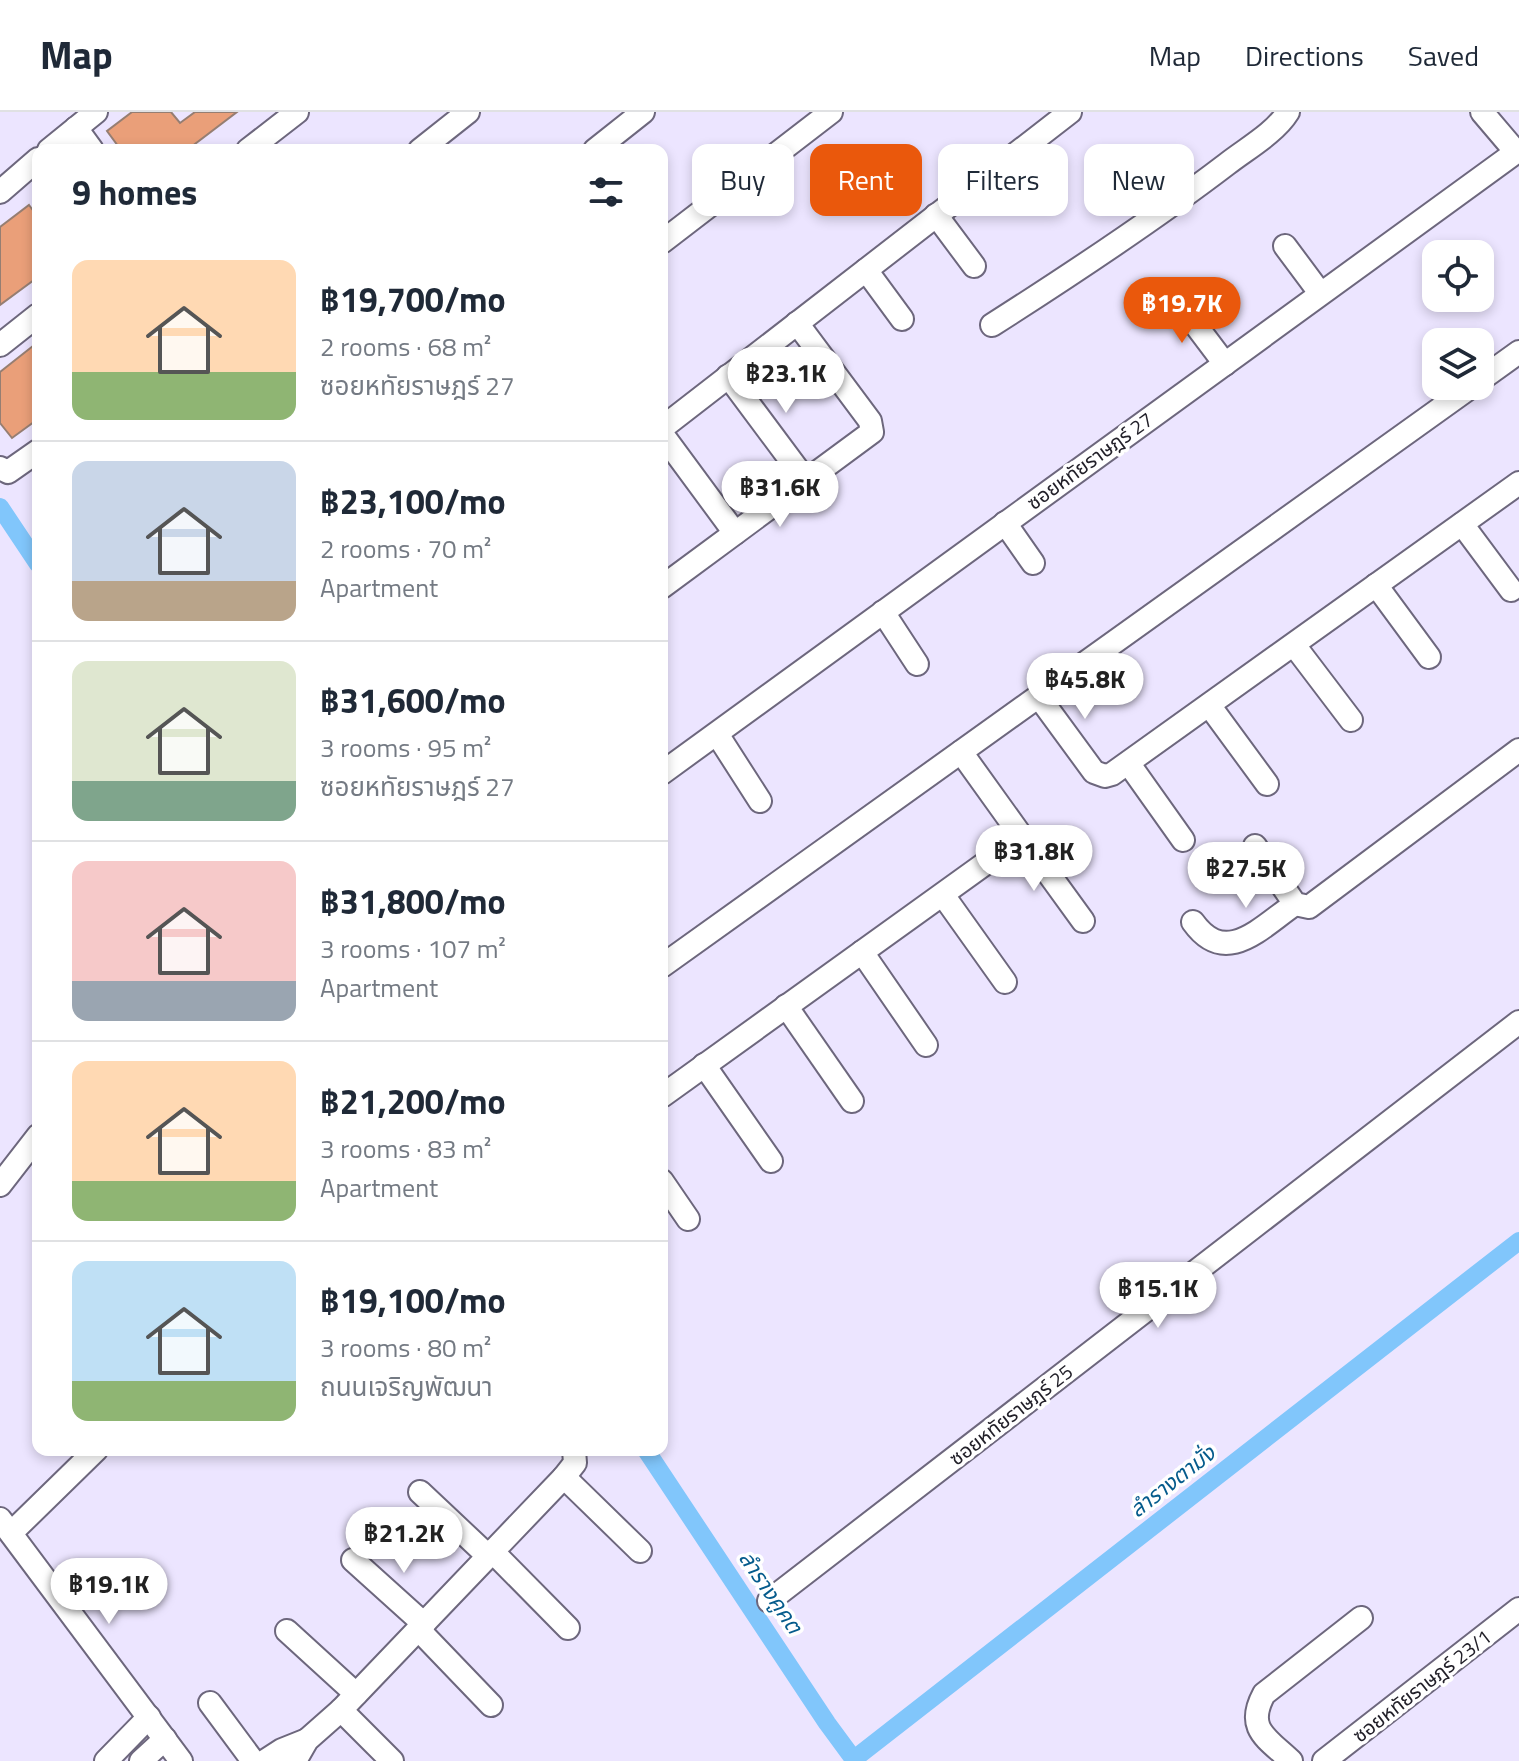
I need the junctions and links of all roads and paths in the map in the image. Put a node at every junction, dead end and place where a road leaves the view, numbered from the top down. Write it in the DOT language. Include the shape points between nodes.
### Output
graph roads {
  1 [pos="96,112"];
  2 [pos="297,112"];
  3 [pos="468,112"];
  4 [pos="643,112"];
  5 [pos="831,112"];
  6 [pos="1070,112"];
  7 [pos="1288,112"];
  8 [pos="1482,112"];
  9 [pos="76,128"];
  10 [pos="56,144"];
  11 [pos="88,144"];
  12 [pos="256,144"];
  13 [pos="428,144"];
  14 [pos="603,144"];
  15 [pos="1028,144"];
  16 [pos="1517,151"];
  17 [pos="32,164"];
  18 [pos="0,192"];
  19 [pos="936,215"];
  20 [pos="668,237"];
  21 [pos="1285,246"];
  22 [pos="974,266"];
  23 [pos="866,270"];
  24 [pos="1320,293"];
  25 [pos="1176,299"];
  26 [pos="902,319"];
  27 [pos="32,320"];
  28 [pos="797,323"];
  29 [pos="992,325"];
  30 [pos="0,345"];
  31 [pos="1519,352"];
  32 [pos="1225,364"];
  33 [pos="1494,370"];
  34 [pos="728,376"];
  35 [pos="1453,400"];
  36 [pos="668,423"];
  37 [pos="668,442"];
  38 [pos="32,456"];
  39 [pos="0,468"];
  40 [pos="807,482"];
  41 [pos="1519,483"];
  42 [pos="1005,523"];
  43 [pos="1462,524"];
  44 [pos="735,533"];
  45 [pos="1033,563"];
  46 [pos="668,581"];
  47 [pos="1376,585"];
  48 [pos="1511,590"];
  49 [pos="883,612"];
  50 [pos="1294,645"];
  51 [pos="1429,657"];
  52 [pos="917,664"];
  53 [pos="1039,697"];
  54 [pos="1209,705"];
  55 [pos="1351,720"];
  56 [pos="717,734"];
  57 [pos="1519,750"];
  58 [pos="961,752"];
  59 [pos="1129,764"];
  60 [pos="668,769"];
  61 [pos="1267,784"];
  62 [pos="760,801"];
  63 [pos="1022,837"];
  64 [pos="1183,840"];
  65 [pos="1255,846"];
  66 [pos="943,895"];
  67 [pos="1295,904"];
  68 [pos="1083,921"];
  69 [pos="1193,922"];
  70 [pos="862,952"];
  71 [pos="668,962"];
  72 [pos="1005,982"];
  73 [pos="786,1006"];
  74 [pos="1519,1022"];
  75 [pos="926,1045"];
  76 [pos="704,1065"];
  77 [pos="668,1092"];
  78 [pos="852,1101"];
  79 [pos="32,1144"];
  80 [pos="771,1161"];
  81 [pos="0,1185"];
  82 [pos="668,1190"];
  83 [pos="688,1219"];
  84 [pos="89,1456"];
  85 [pos="574,1456"];
  86 [pos="564,1477"];
  87 [pos="420,1492"];
  88 [pos="5,1526"];
  89 [pos="640,1551"];
  90 [pos="490,1553"];
  91 [pos="353,1560"];
  92 [pos="769,1601"];
  93 [pos="1519,1609"];
  94 [pos="1361,1618"];
  95 [pos="421,1627"];
  96 [pos="568,1628"];
  97 [pos="287,1631"];
  98 [pos="348,1702"];
  99 [pos="210,1703"];
  100 [pos="491,1705"];
  101 [pos="149,1717"];
  102 [pos="165,1739"];
  103 [pos="307,1740"];
  104 [pos="106,1761"];
  105 [pos="141,1761"];
  106 [pos="181,1761"];
  107 [pos="253,1761"];
  108 [pos="265,1761"];
  109 [pos="295,1761"];
  110 [pos="392,1761"];
  111 [pos="1291,1761"];
  112 [pos="1324,1761"];
  1 -- 9 [label="street"];
  2 -- 12 [label="street"];
  3 -- 13 [label="street"];
  4 -- 14 [label="street"];
  5 -- 20 [label="street"];
  6 -- 15 [label="street"];
  7 -- 29 [label="street" via="1180,199"];
  8 -- 16 [label="street"];
  9 -- 10 [label="street"];
  9 -- 11 [label="street"];
  16 -- 24 [label="street, ซอยหทัยราษฎร์ 27"];
  17 -- 18 [label="street"];
  19 -- 22 [label="street"];
  19 -- 23 [label="street"];
  21 -- 24 [label="street"];
  23 -- 26 [label="street"];
  23 -- 28 [label="street"];
  24 -- 32 [label="street, ซอยหทัยราษฎร์ 27"];
  25 -- 32 [label="street"];
  27 -- 30 [label="street"];
  28 -- 34 [label="street"];
  28 -- 40 [label="street" via="872,427 870,435"];
  31 -- 33 [label="street"];
  32 -- 42 [label="street, ซอยหทัยราษฎร์ 27"];
  34 -- 36 [label="street"];
  34 -- 40 [label="street"];
  35 -- 53 [label="street"];
  37 -- 44 [label="street"];
  38 -- 39 [label="street" via="15,470"];
  40 -- 44 [label="street"];
  41 -- 43 [label="street"];
  42 -- 45 [label="street"];
  42 -- 49 [label="street, ซอยหทัยราษฎร์ 27"];
  43 -- 47 [label="street"];
  43 -- 48 [label="street"];
  44 -- 46 [label="street"];
  47 -- 50 [label="street"];
  47 -- 51 [label="street"];
  49 -- 52 [label="street"];
  49 -- 56 [label="street, ซอยหทัยราษฎร์ 27"];
  50 -- 54 [label="street"];
  50 -- 55 [label="street"];
  53 -- 58 [label="street"];
  53 -- 59 [label="street" via="1094,772 1105,776"];
  54 -- 59 [label="street"];
  54 -- 61 [label="street"];
  56 -- 60 [label="street, ซอยหทัยราษฎร์ 27"];
  56 -- 62 [label="street"];
  57 -- 67 [label="street" via="1309,907"];
  58 -- 63 [label="street"];
  58 -- 71 [label="street"];
  59 -- 64 [label="street"];
  63 -- 66 [label="street"];
  63 -- 68 [label="street"];
  65 -- 67 [label="street"];
  66 -- 70 [label="street"];
  66 -- 72 [label="street"];
  67 -- 69 [label="street" via="1239,942 1222,945"];
  70 -- 73 [label="street"];
  70 -- 75 [label="street"];
  73 -- 76 [label="street"];
  73 -- 78 [label="street"];
  74 -- 92 [label="street, ซอยหทัยราษฎร์ 25"];
  76 -- 77 [label="street"];
  76 -- 80 [label="street"];
  79 -- 81 [label="street"];
  82 -- 83 [label="street"];
  84 -- 88 [label="street"];
  85 -- 86 [label="street"];
  86 -- 89 [label="street"];
  86 -- 90 [label="street"];
  87 -- 90 [label="street"];
  88 -- 101 [label="street"];
  90 -- 95 [label="street"];
  90 -- 96 [label="street"];
  91 -- 95 [label="street"];
  93 -- 112 [label="street, ซอยหทัยราษฎร์ 23/1"];
  94 -- 111 [label="street" via="1264,1694 1257,1707 1260,1729"];
  95 -- 98 [label="street"];
  95 -- 100 [label="street"];
  97 -- 98 [label="street"];
  98 -- 103 [label="street"];
  98 -- 110 [label="street"];
  99 -- 107 [label="street"];
  101 -- 102 [label="street"];
  101 -- 104 [label="street"];
  102 -- 105 [label="street"];
  102 -- 106 [label="street"];
  103 -- 108 [label="street"];
  103 -- 109 [label="street"];
}
